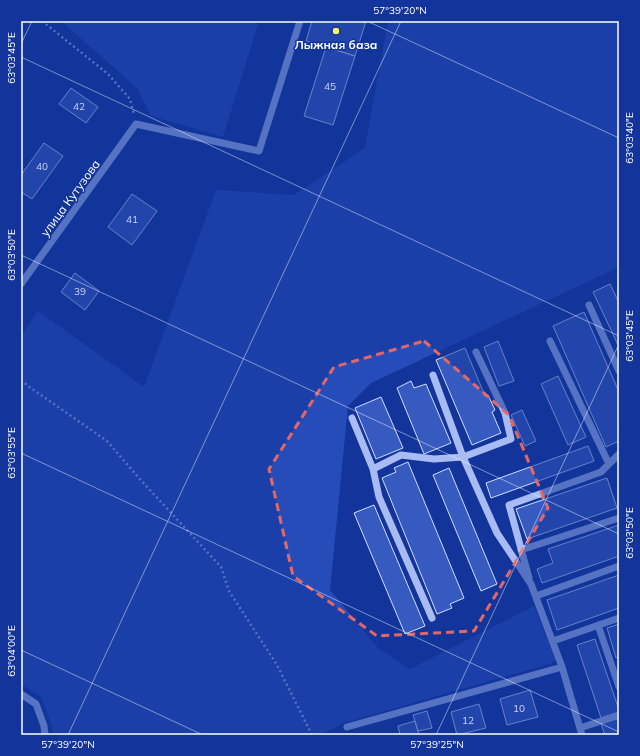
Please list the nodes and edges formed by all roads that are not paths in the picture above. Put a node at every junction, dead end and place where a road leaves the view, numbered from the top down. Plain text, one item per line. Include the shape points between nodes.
1 (300, 21) edge
2 (21, 284) edge
3 (589, 305) dead end
4 (550, 341) dead end
5 (476, 352) dead end
6 (619, 372) edge
7 (433, 375) dead end
8 (352, 418) dead end
9 (619, 454) edge
10 (463, 457) junction
11 (609, 464) junction
12 (373, 469) junction
13 (619, 518) edge
14 (522, 550) junction
15 (619, 566) edge
16 (531, 584) junction
17 (536, 596) junction
18 (432, 618) dead end
19 (619, 618) edge
20 (598, 626) junction
21 (553, 640) junction
22 (562, 667) junction
23 (616, 668) edge
24 (619, 687) edge
25 (21, 694) edge
26 (619, 715) edge
27 (347, 727) dead end
28 (581, 731) edge
29 (45, 735) edge

1 - 2 street, улица Кутузова via 259,151 136,124
3 - 6 street
4 - 11 street
5 - 10 street via 505,413 511,440
7 - 10 street
8 - 12 street
9 - 11 street
10 - 12 street via 434,459 401,455
10 - 16 street via 497,533
11 - 14 street via 601,472 509,505
12 - 18 street via 380,497
13 - 14 street
14 - 16 street
15 - 17 street
16 - 17 street
17 - 21 street
19 - 20 street
20 - 21 street
20 - 23 street
21 - 22 street
22 - 27 street
22 - 28 street
23 - 24 street
25 - 29 street via 36,704
26 - 28 street

